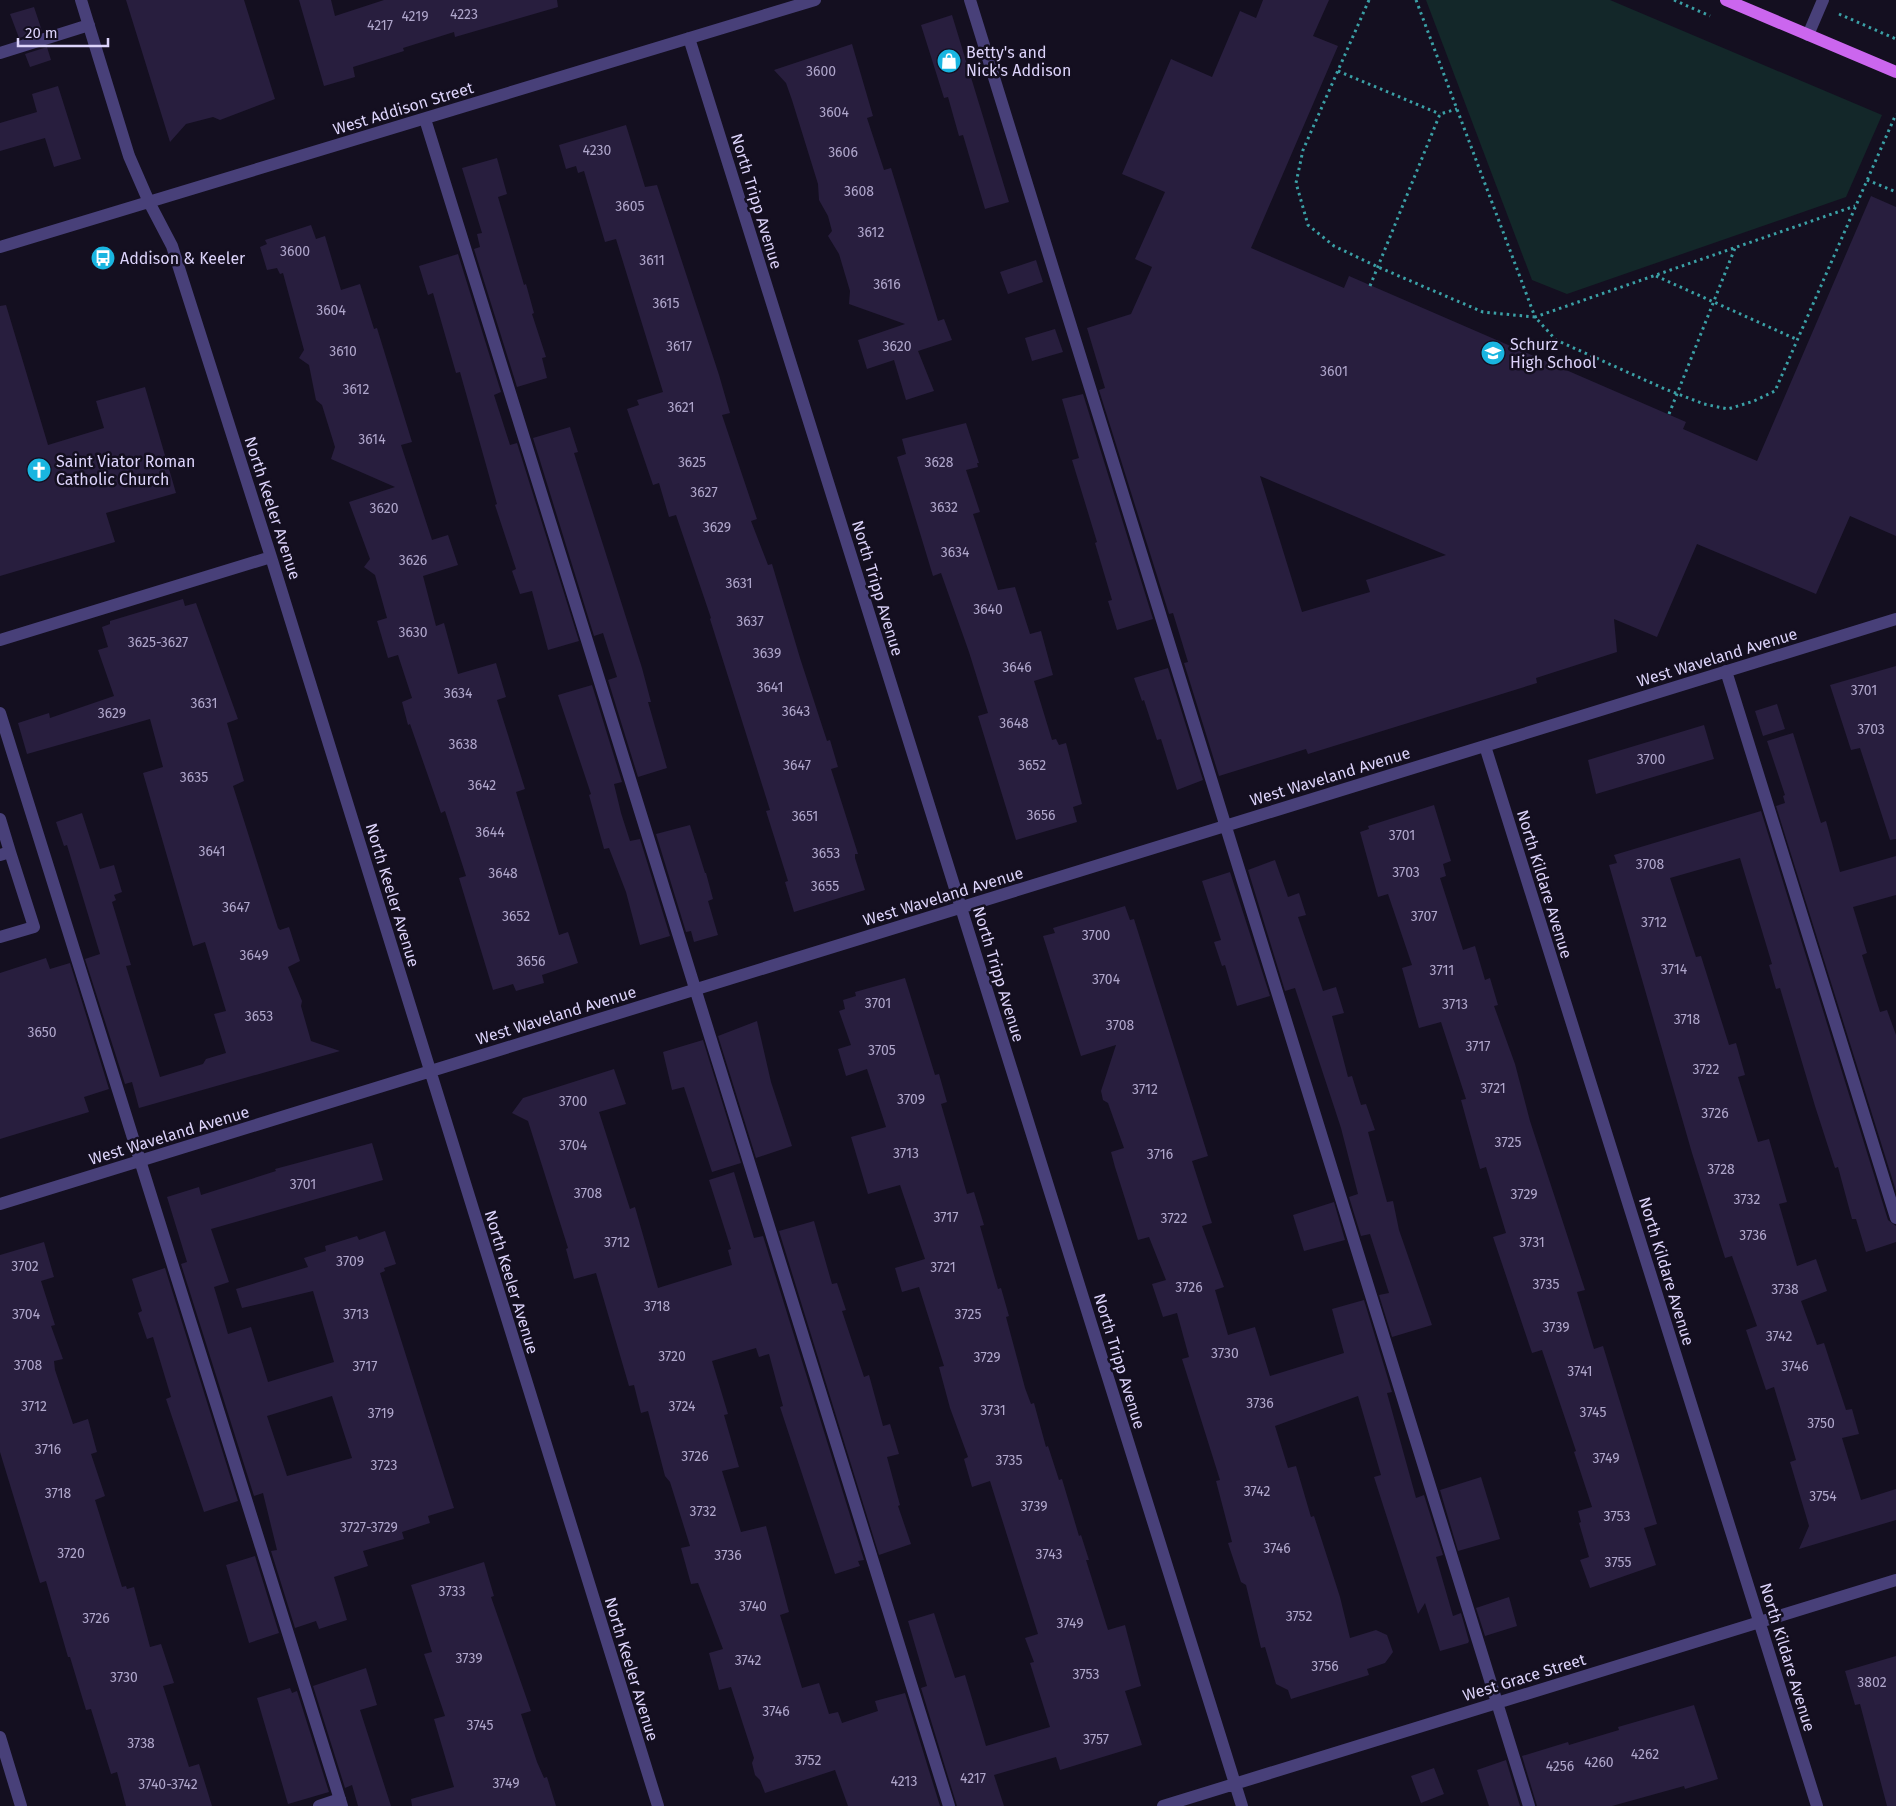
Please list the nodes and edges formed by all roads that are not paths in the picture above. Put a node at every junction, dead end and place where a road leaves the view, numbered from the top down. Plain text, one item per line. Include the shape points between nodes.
1 (81, 0) edge
2 (815, 0) edge
3 (970, 0) edge
4 (1726, 0) edge
5 (1822, 3) edge
6 (89, 26) junction
7 (1808, 35) junction
8 (689, 38) junction
9 (0, 52) edge
10 (1896, 72) edge
11 (424, 119) junction
12 (149, 202) junction
13 (0, 247) edge
14 (271, 557) junction
15 (1896, 619) edge
16 (0, 640) edge
17 (1726, 671) junction
18 (0, 713) edge
19 (1485, 746) junction
20 (0, 819) edge
21 (1227, 826) junction
22 (5, 853) edge
23 (961, 908) junction
24 (0, 936) edge
25 (695, 990) junction
26 (430, 1071) junction
27 (139, 1161) junction
28 (0, 1204) edge
29 (1896, 1218) edge
30 (1896, 1580) edge
31 (1759, 1621) junction
32 (1496, 1702) junction
33 (0, 1737) edge
34 (1235, 1784) junction
35 (341, 1803) edge
36 (22, 1806) edge
37 (319, 1806) edge
38 (658, 1806) edge
39 (949, 1806) edge
40 (1162, 1806) edge
41 (1242, 1806) edge
42 (1529, 1806) edge
43 (1817, 1806) edge

1 - 6 street, North Keeler Avenue
2 - 8 street, West Addison Street
3 - 21 street
4 - 7 main road
5 - 7 street
6 - 9 street
6 - 12 street, North Keeler Avenue via 129,156
7 - 10 main road
8 - 11 street, West Addison Street
8 - 23 street, North Tripp Avenue
11 - 12 street, West Addison Street
11 - 25 street
12 - 13 street, West Addison Street
12 - 14 street, North Keeler Avenue via 172,246
14 - 16 street
14 - 26 street, North Keeler Avenue
15 - 17 street, West Waveland Avenue
17 - 19 street, West Waveland Avenue
17 - 29 street
18 - 27 street
19 - 21 street, West Waveland Avenue
19 - 31 street, North Kildare Avenue
20 - 22 street
21 - 23 street, West Waveland Avenue
21 - 32 street
22 - 24 street via 34,927
23 - 25 street, West Waveland Avenue
23 - 34 street, North Tripp Avenue
25 - 26 street, West Waveland Avenue
25 - 39 street
26 - 27 street, West Waveland Avenue
26 - 38 street, North Keeler Avenue
27 - 28 street, West Waveland Avenue
27 - 35 street
30 - 31 street, West Grace Street
31 - 32 street, West Grace Street
31 - 43 street, North Kildare Avenue
32 - 34 street, West Grace Street
32 - 42 street
33 - 36 street
34 - 40 street, West Grace Street
34 - 41 street, North Tripp Avenue
35 - 37 street

